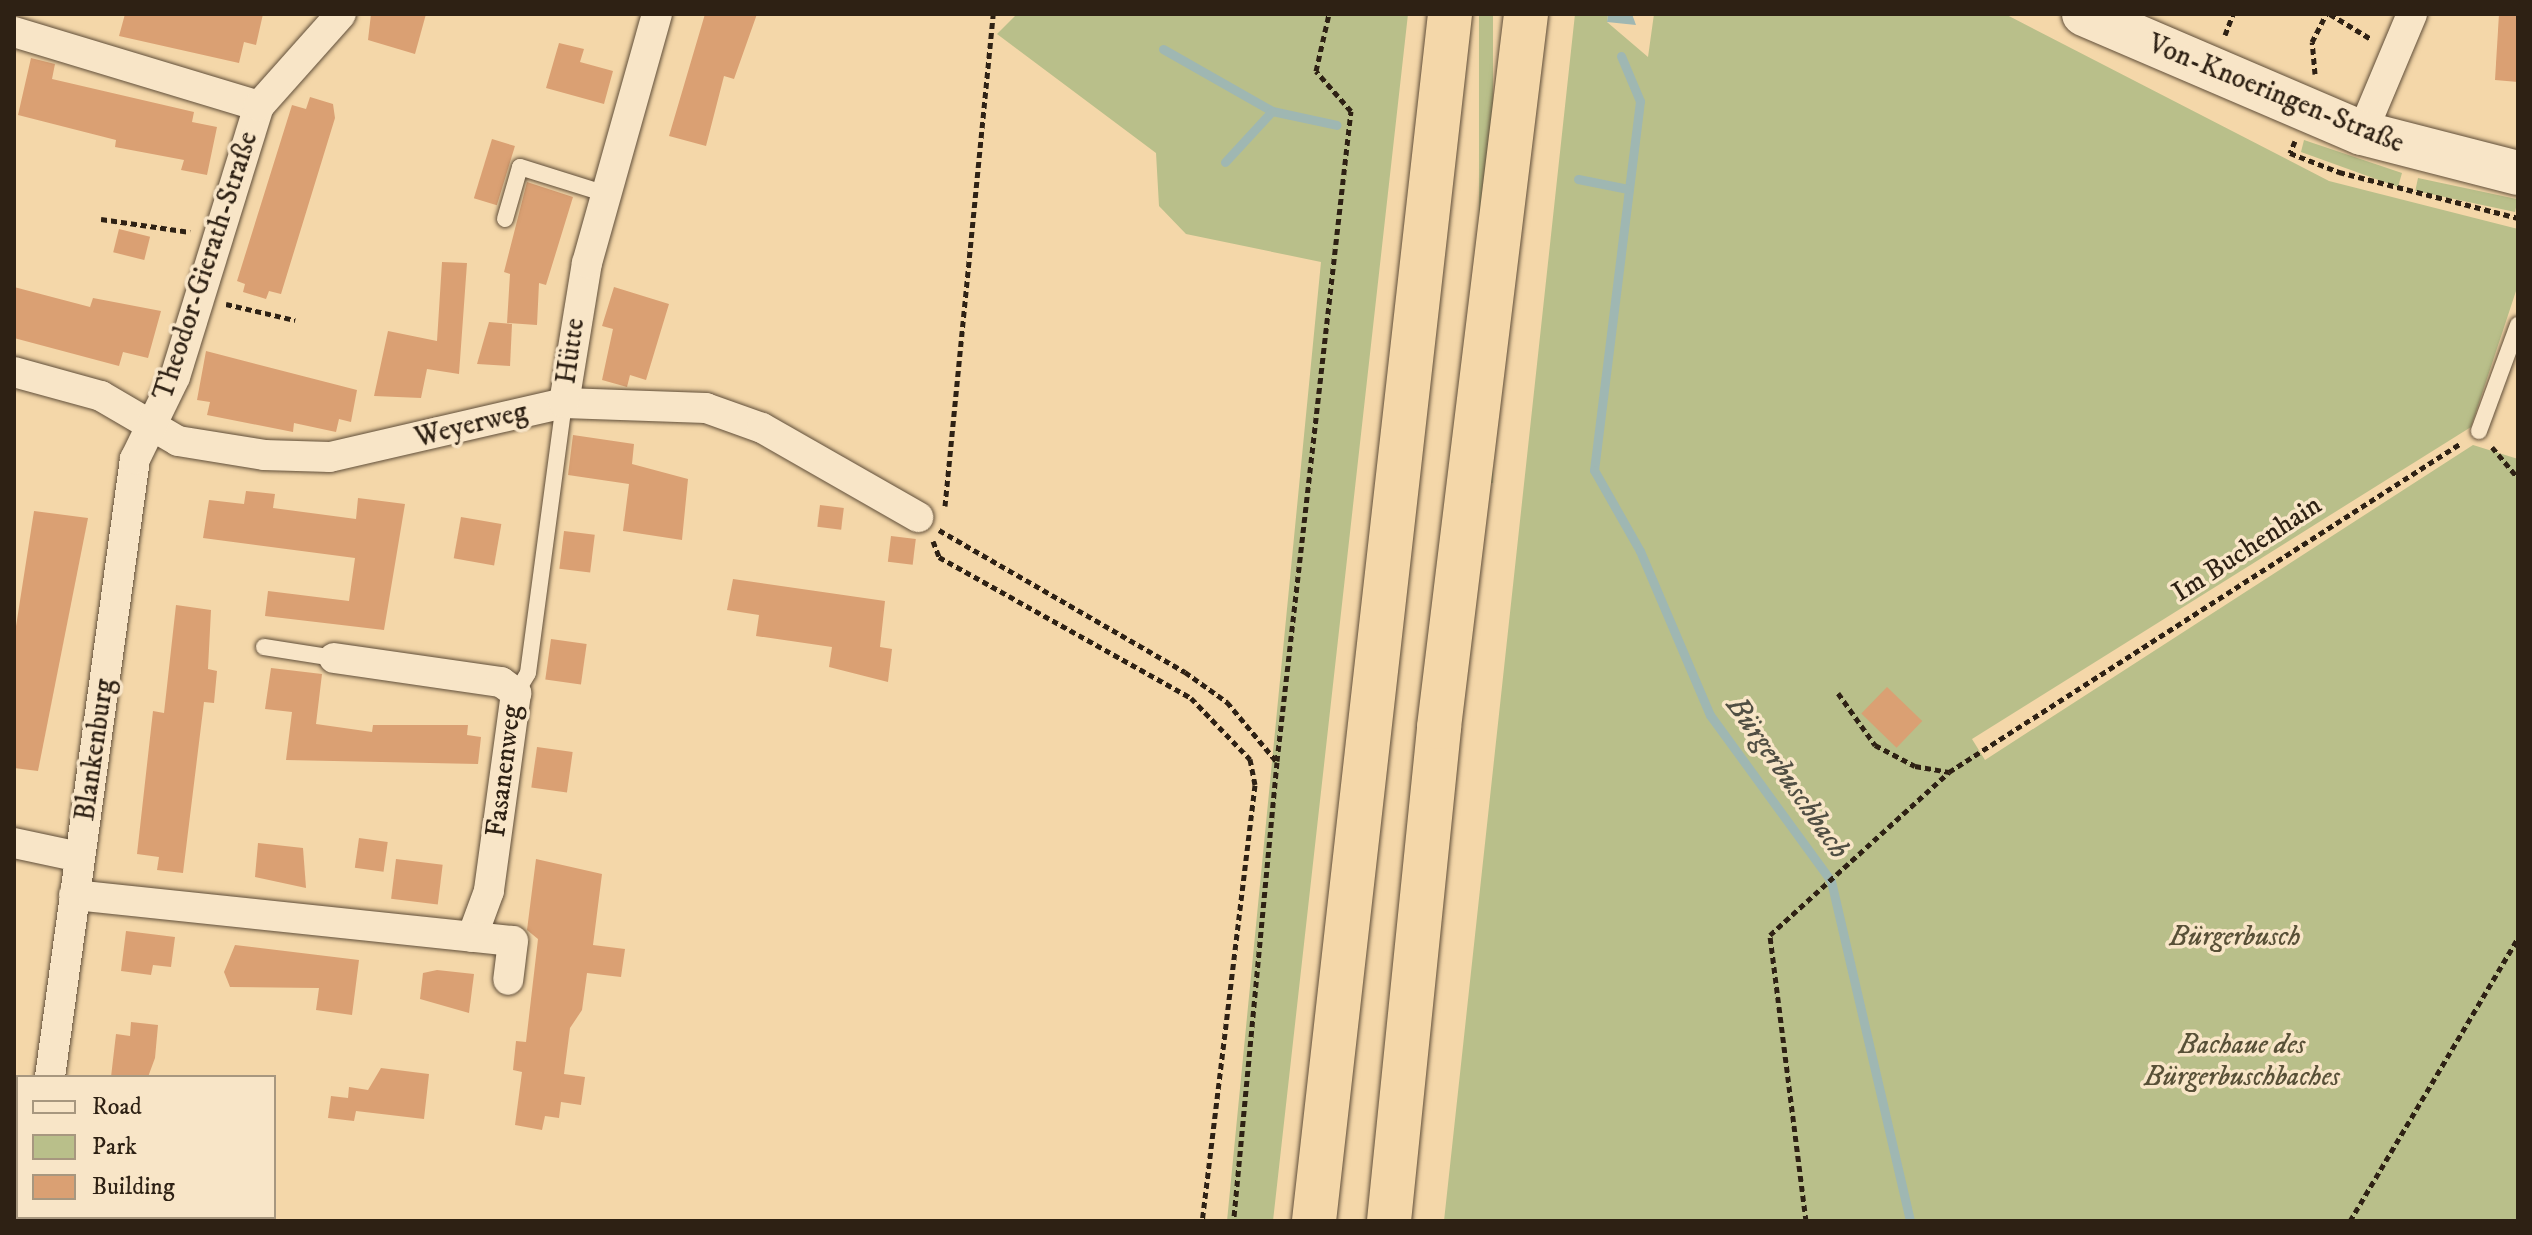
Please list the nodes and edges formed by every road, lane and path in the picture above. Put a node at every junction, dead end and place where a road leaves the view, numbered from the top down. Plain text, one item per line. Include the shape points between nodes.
1 (341, 14) edge
2 (657, 14) edge
3 (993, 14) edge
4 (1329, 14) edge
5 (1450, 14) edge
6 (1526, 14) edge
7 (2084, 14) edge
8 (2233, 14) edge
9 (2328, 14) edge
10 (2412, 14) edge
11 (14, 32) edge
12 (2369, 36) dead end
13 (2224, 37) dead end
14 (259, 106) junction
15 (2307, 110) junction
16 (2362, 133) junction
17 (2518, 173) edge
18 (606, 194) junction
19 (2518, 218) edge
20 (101, 219) dead end
21 (505, 219) dead end
22 (219, 236) junction
23 (200, 297) junction
24 (295, 320) dead end
25 (2518, 325) edge
26 (14, 372) edge
27 (564, 403) junction
28 (150, 425) junction
29 (2479, 431) junction
30 (2518, 478) edge
31 (928, 523) junction
32 (264, 647) dead end
33 (334, 658) joint
34 (516, 693) junction
35 (1838, 693) dead end
36 (1277, 762) junction
37 (1949, 772) junction
38 (14, 843) edge
39 (80, 857) junction
40 (74, 895) junction
41 (472, 937) junction
42 (2518, 938) edge
43 (508, 980) dead end
44 (50, 1075) edge
45 (1202, 1221) edge
46 (1234, 1221) edge
47 (1314, 1221) edge
48 (1389, 1221) edge
49 (1806, 1221) edge
50 (2350, 1221) edge

1 - 14 street, Theodor-Gierath-Straße
2 - 18 street, Hütte
3 - 31 path
4 - 36 path via 1316,71 1351,111
5 - 47 highway
6 - 48 highway via 1439,727
7 - 15 main road, Von-Knoeringen-Straße
8 - 13 path
9 - 12 path
9 - 15 path via 2312,42 2316,80
10 - 16 street
11 - 14 street, Theodor-Gierath-Straße
14 - 22 street, Theodor-Gierath-Straße
15 - 16 main road, Von-Knoeringen-Straße
15 - 19 path via 2290,153 2407,195
16 - 17 main road, Von-Knoeringen-Straße
18 - 21 lane via 520,167
18 - 27 street, Hütte via 571,330
20 - 22 path
22 - 23 street, Theodor-Gierath-Straße
23 - 24 path
23 - 28 street, Theodor-Gierath-Straße via 175,377
25 - 29 lane
26 - 28 street, Weyerweg via 101,396
27 - 28 street, Weyerweg via 330,457 215,449
27 - 31 street, Weyerweg via 706,408 762,428
27 - 34 lane, Hütte via 528,673
28 - 39 street, Blankenburg via 135,459
29 - 30 path
29 - 37 path, Im Buchenhain
31 - 36 path via 1185,672 1227,702
31 - 45 path via 939,557 1166,682 1219,720 1250,759 1255,785
32 - 33 lane
33 - 34 street, Fasanenweg via 501,682
34 - 41 street, Fasanenweg via 489,891
35 - 37 path via 1875,745 1915,766
36 - 46 path
37 - 49 path, Im Buchenhain via 1770,935
38 - 39 street
39 - 40 street, Blankenburg
40 - 41 street
40 - 44 street, Blankenburg
41 - 43 street via 513,941
42 - 50 path

